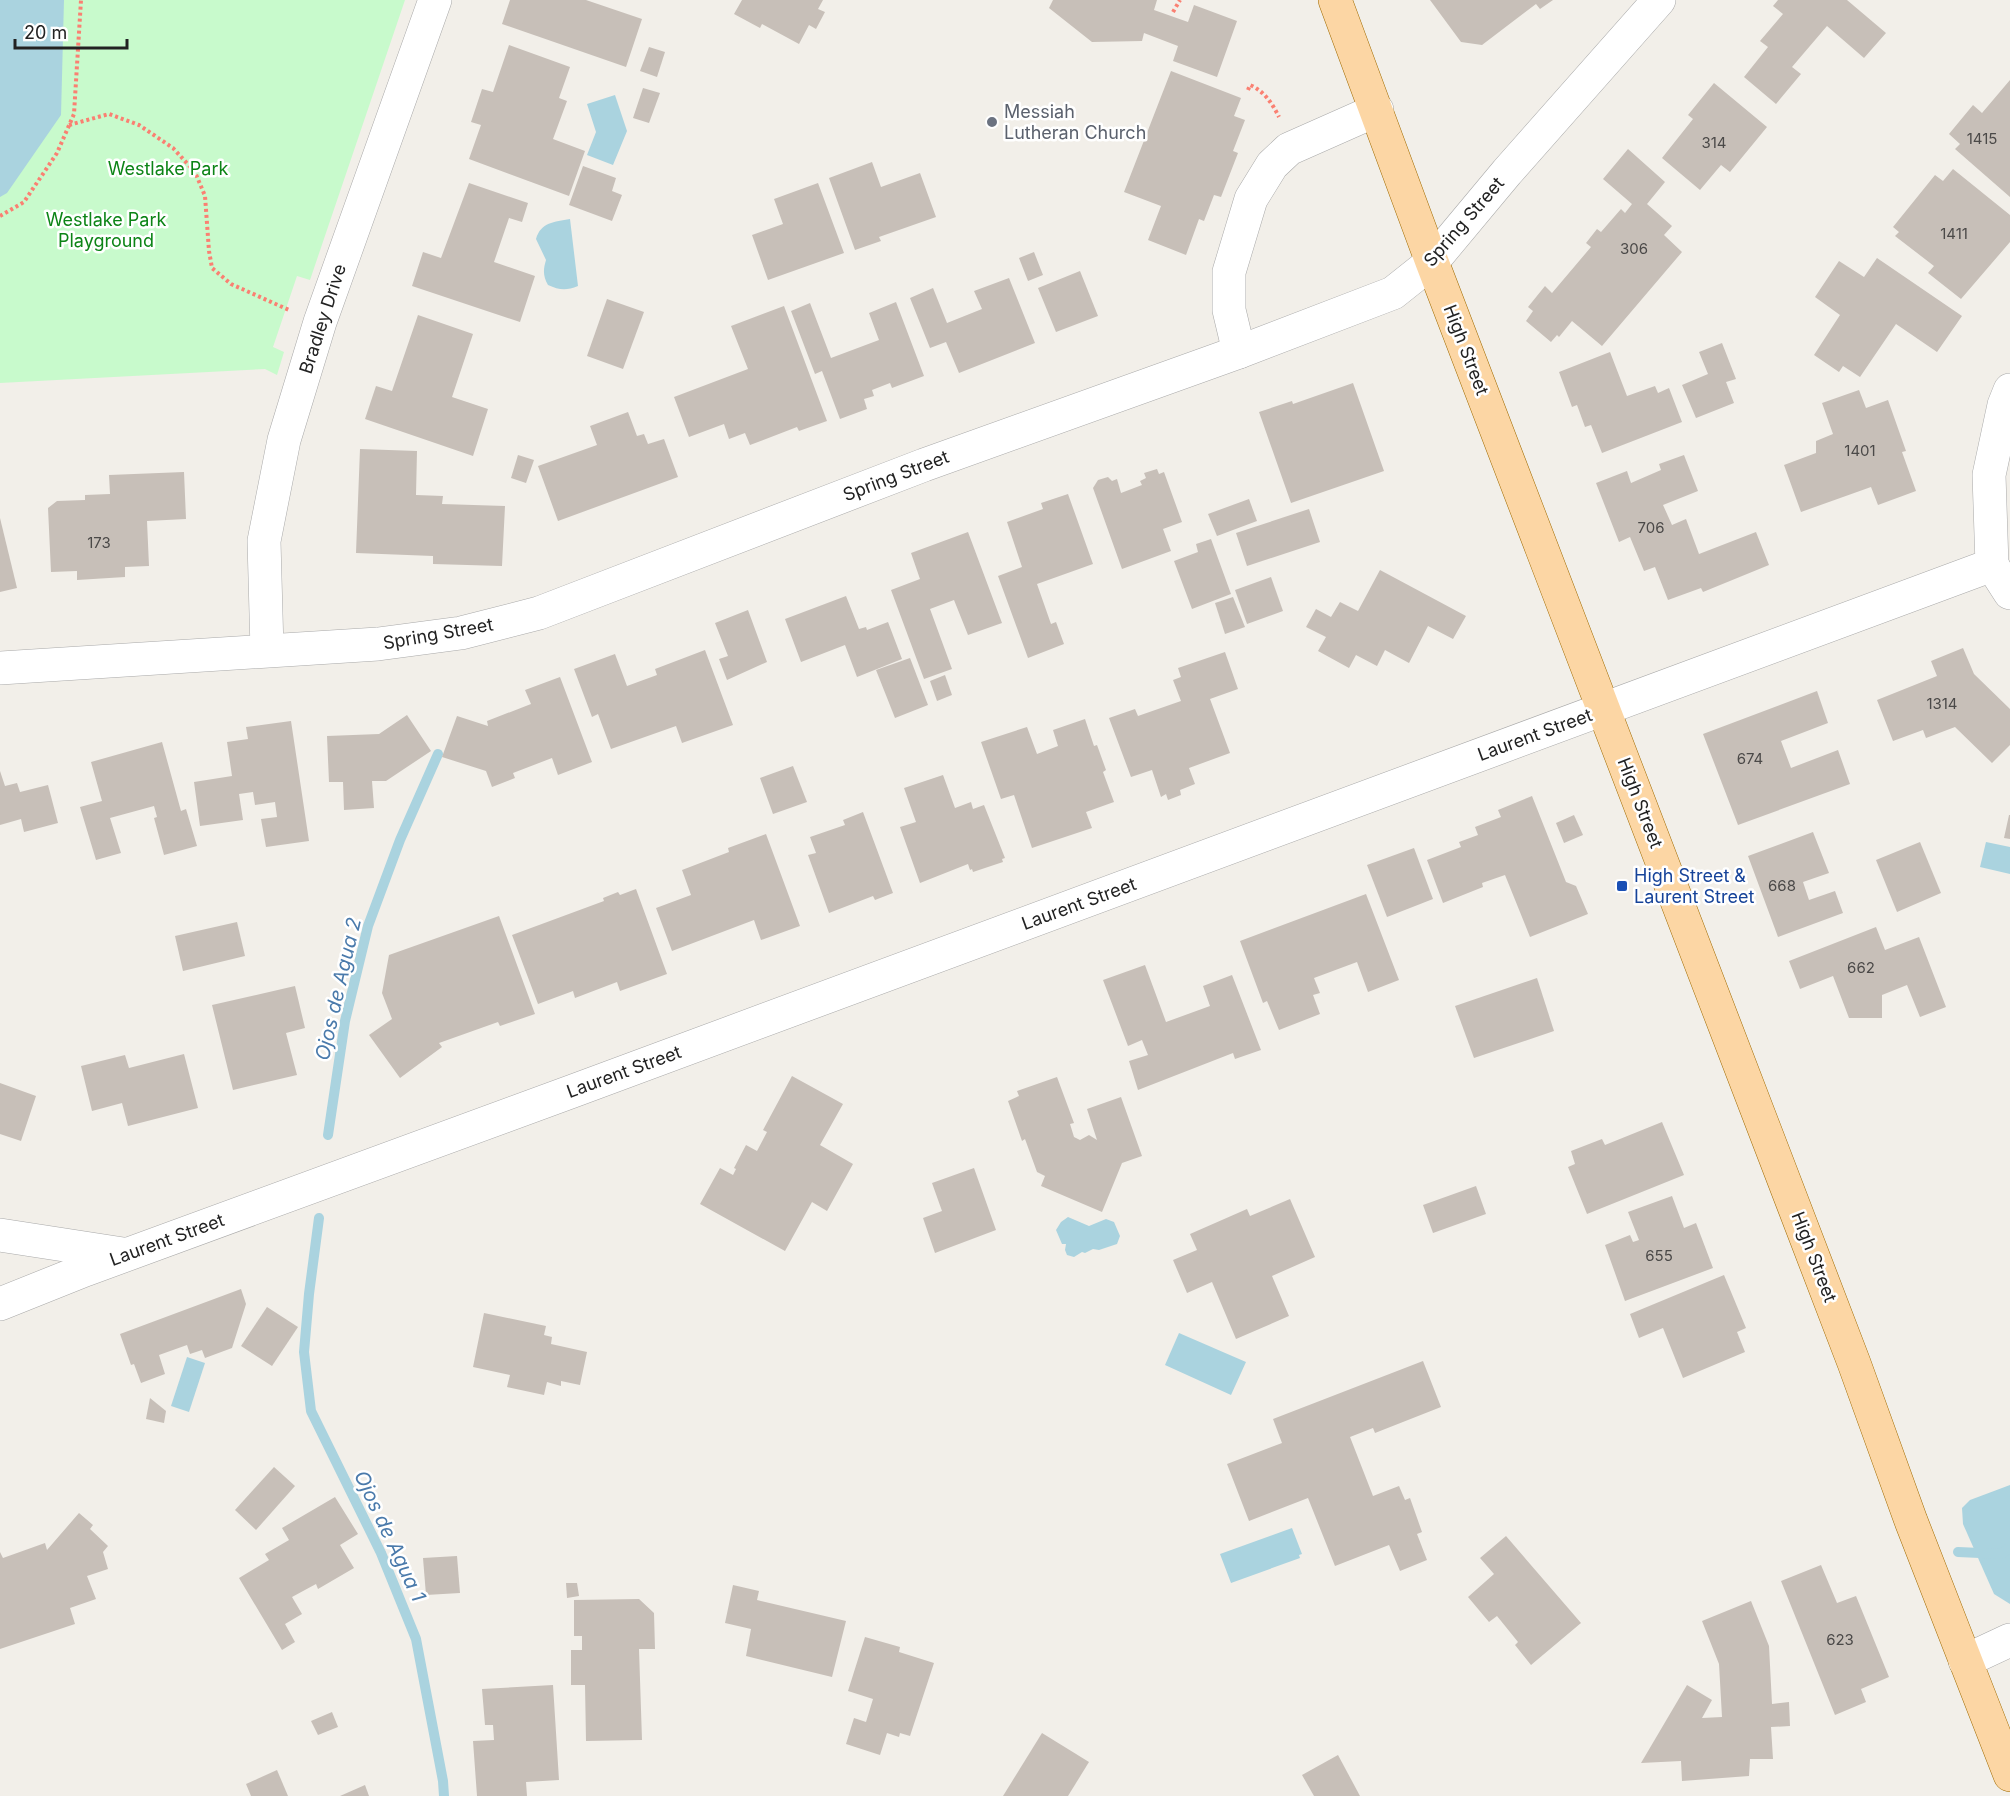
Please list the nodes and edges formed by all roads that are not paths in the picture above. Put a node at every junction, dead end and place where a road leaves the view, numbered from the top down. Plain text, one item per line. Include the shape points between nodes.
1 (435, 0) edge
2 (1335, 0) edge
3 (1659, 0) edge
4 (1377, 110) junction
5 (1432, 262) junction
6 (1239, 352) junction
7 (2010, 390) edge
8 (1992, 566) junction
9 (2010, 593) edge
10 (267, 650) junction
11 (0, 668) edge
12 (1604, 709) junction
13 (0, 1235) edge
14 (128, 1255) junction
15 (0, 1304) edge
16 (2010, 1640) edge
17 (1965, 1661) junction
18 (2010, 1775) edge

1 - 10 street, Bradley Drive via 320,322 284,440 264,541
2 - 4 main road, High Street
3 - 5 street, Spring Street
4 - 5 main road, High Street
4 - 6 street via 1289,149 1272,165 1251,199 1229,272 1229,310
5 - 6 street, Spring Street via 1393,293
5 - 12 main road, High Street
6 - 10 street, Spring Street via 924,465 539,614 461,633 378,644
7 - 8 street via 1989,475
8 - 9 street
8 - 12 street, Laurent Street
10 - 11 street, Spring Street
12 - 14 street, Laurent Street
12 - 17 main road, High Street
13 - 14 street
14 - 15 street, Laurent Street
16 - 17 street
17 - 18 main road, High Street

